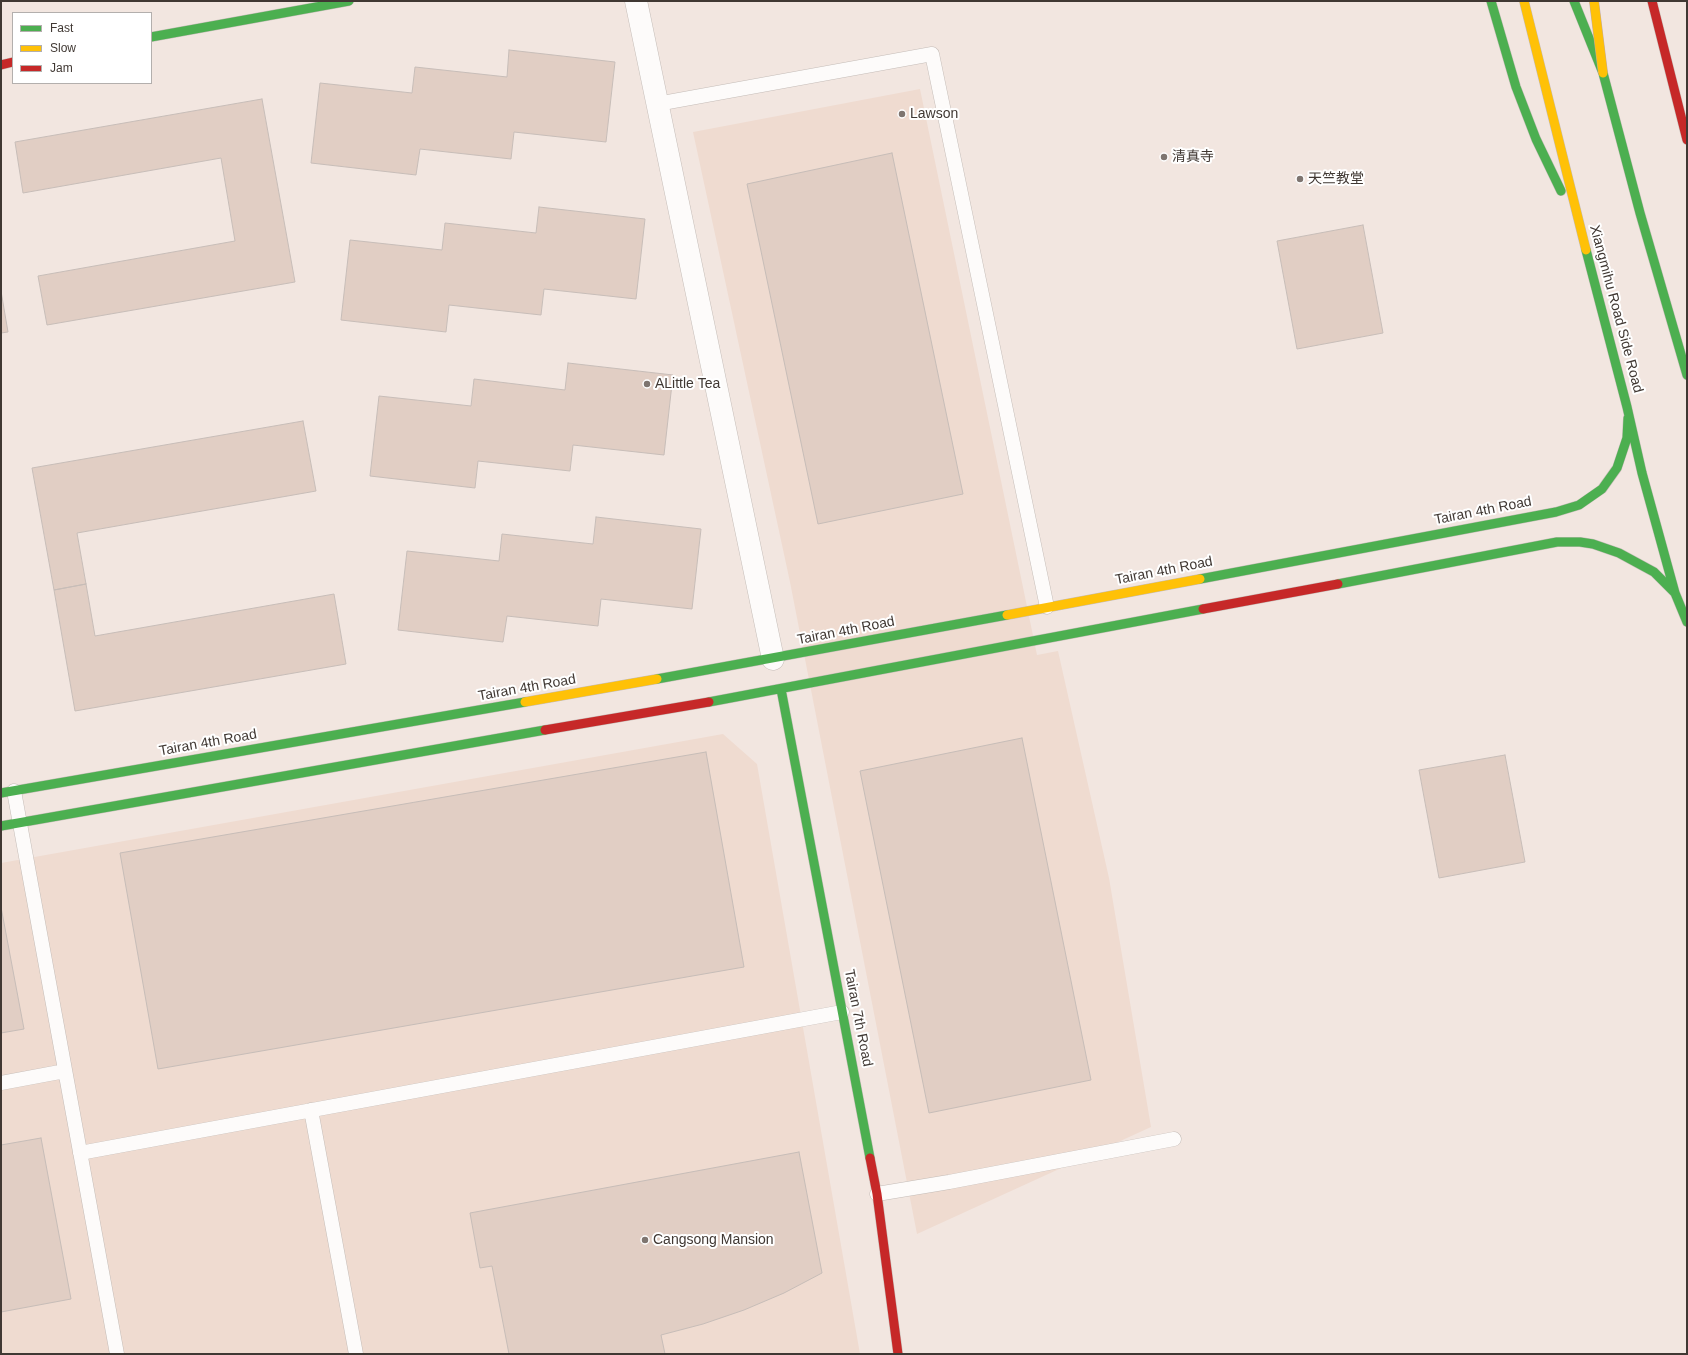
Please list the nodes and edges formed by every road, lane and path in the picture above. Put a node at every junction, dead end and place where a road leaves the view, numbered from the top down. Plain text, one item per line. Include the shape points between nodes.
1 (349, 1) edge
2 (636, 1) edge
3 (1491, 1) edge
4 (1524, 1) edge
5 (1574, 1) edge
6 (1594, 1) edge
7 (1652, 1) edge
8 (152, 37) edge
9 (12, 62) edge
10 (1, 65) edge
11 (1603, 73) junction
12 (657, 104) junction
13 (1687, 140) edge
14 (1580, 228) junction
15 (1687, 374) edge
16 (1627, 407) junction
17 (1675, 593) junction
18 (1047, 607) junction
19 (1687, 622) edge
20 (773, 659) junction
21 (781, 689) junction
22 (7, 792) edge
23 (19, 822) junction
24 (1, 826) edge
25 (842, 1012) junction
26 (65, 1071) junction
27 (1, 1083) edge
28 (312, 1110) junction
29 (1174, 1138) dead end
30 (80, 1153) junction
31 (877, 1194) junction
32 (117, 1354) edge
33 (356, 1354) edge
34 (898, 1354) edge

1 - 8 main road
2 - 12 street
3 - 14 main road via 1516,87 1536,139
4 - 14 main road, Xiangmihu Road Side Road
5 - 11 main road, bridge
6 - 11 main road, bridge
7 - 13 main road
9 - 10 main road
11 - 15 main road
12 - 18 lane via 932,54
12 - 20 street
14 - 16 main road, Xiangmihu Road Side Road
16 - 17 main road, Xiangmihu Road Side Road
16 - 18 main road, Tairan 4th Road via 1627,438 1616,468 1602,489 1579,505 1556,512
17 - 19 main road, Xiangmihu Road Side Road
17 - 21 main road via 1654,572 1619,553 1586,543 1557,542
18 - 20 main road, Tairan 4th Road
20 - 22 main road, Tairan 4th Road
21 - 23 main road
21 - 25 main road, Tairan 7th Road
22 - 23 lane
23 - 24 main road
23 - 26 lane
25 - 28 lane
25 - 31 main road, Tairan 7th Road
26 - 27 lane
26 - 30 lane
28 - 30 lane
28 - 33 lane
29 - 31 lane
30 - 32 lane
31 - 34 main road, Tairan 7th Road

